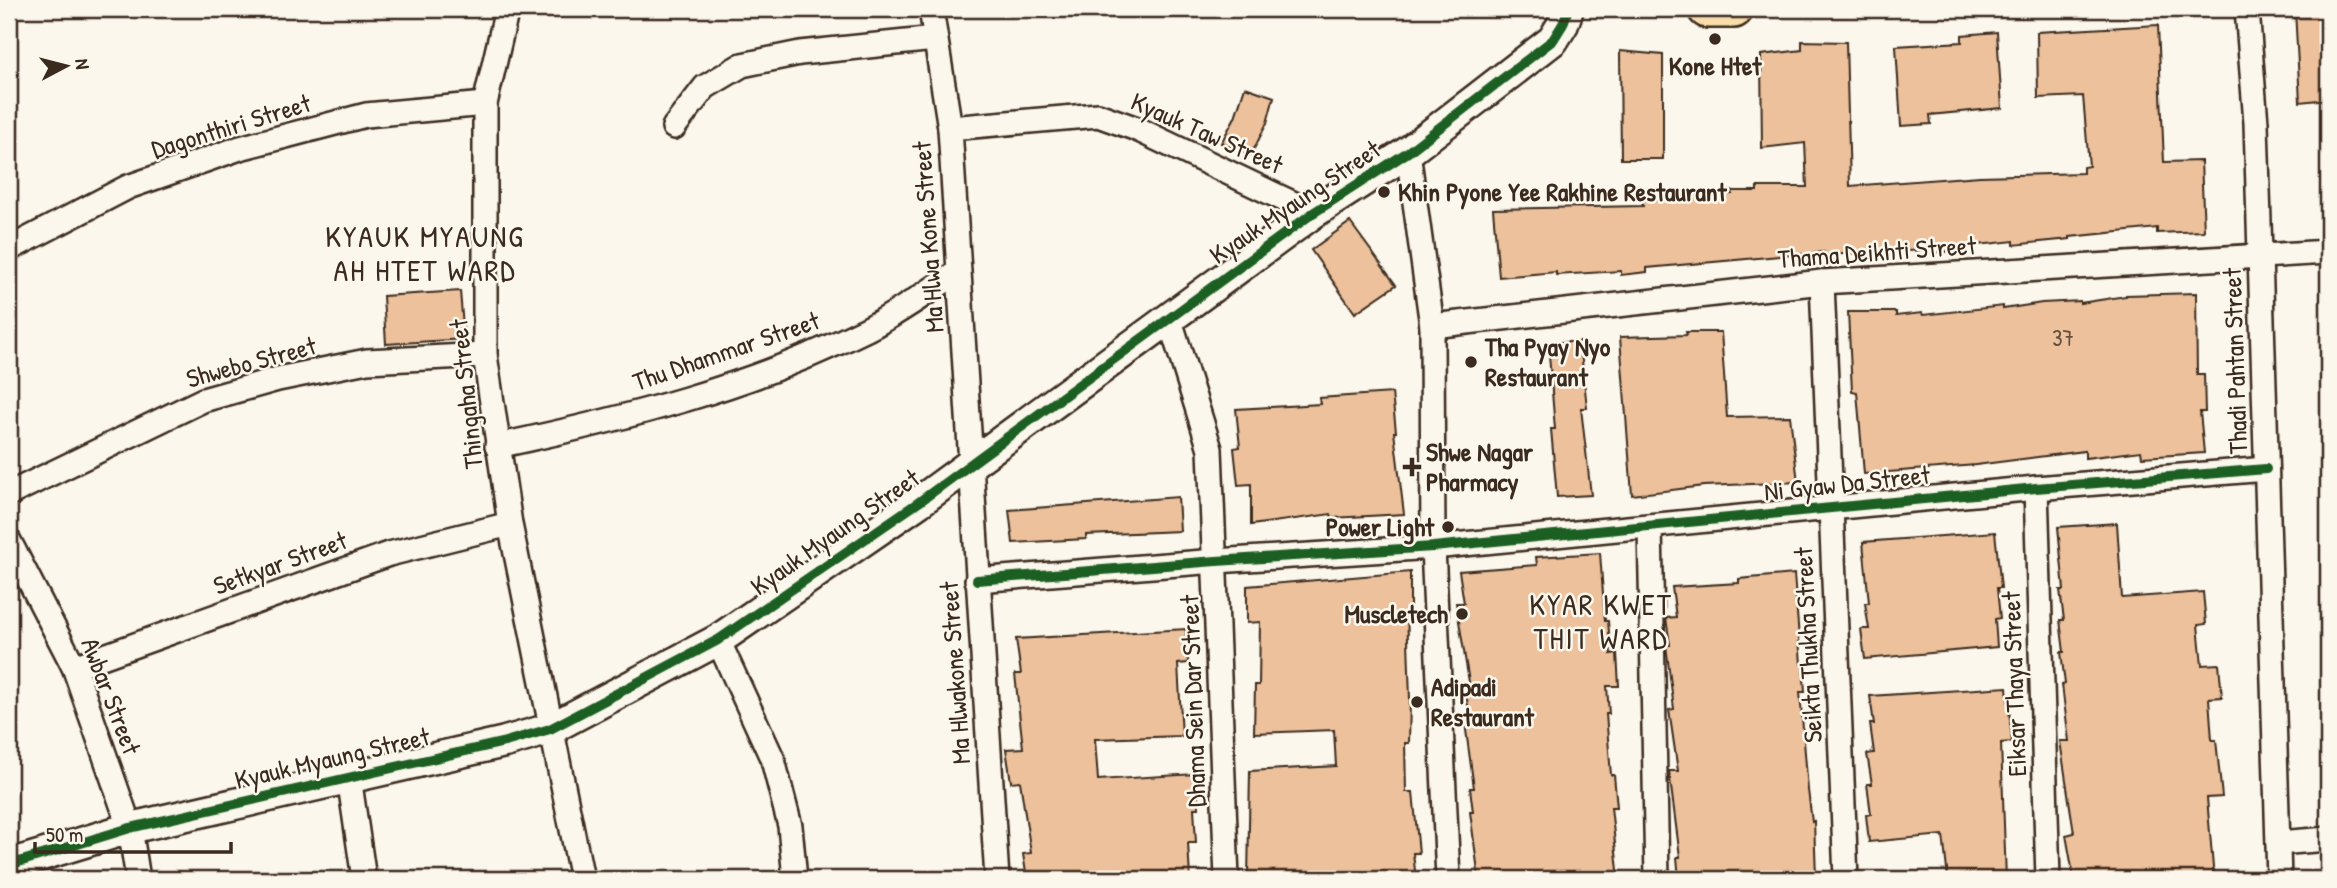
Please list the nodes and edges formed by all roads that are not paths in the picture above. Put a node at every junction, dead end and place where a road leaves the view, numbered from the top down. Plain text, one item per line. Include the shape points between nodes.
1 (507, 9) edge
2 (930, 9) edge
3 (1568, 9) edge
4 (1707, 9) edge
5 (1734, 9) edge
6 (2247, 9) edge
7 (935, 39) junction
8 (485, 104) junction
9 (674, 127) dead end
10 (950, 128) junction
11 (1408, 152) junction
12 (1313, 213) junction
13 (9, 248) edge
14 (2328, 252) edge
15 (2260, 254) junction
16 (958, 272) junction
17 (1822, 282) junction
18 (1170, 317) junction
19 (1432, 326) junction
20 (485, 355) junction
21 (497, 446) junction
22 (972, 462) junction
23 (2266, 469) junction
24 (2036, 488) junction
25 (9, 494) edge
26 (1830, 508) junction
27 (509, 524) junction
28 (1650, 526) junction
29 (9, 541) edge
30 (1433, 547) junction
31 (1216, 561) junction
32 (977, 580) junction
33 (719, 640) junction
34 (74, 667) junction
35 (550, 729) junction
36 (349, 777) junction
37 (130, 828) junction
38 (2328, 839) edge
39 (2278, 843) junction
40 (9, 865) edge
41 (138, 879) edge
42 (364, 879) edge
43 (582, 879) edge
44 (795, 879) edge
45 (997, 879) edge
46 (1227, 879) edge
47 (1448, 879) edge
48 (1657, 879) edge
49 (1846, 879) edge
50 (2048, 879) edge
51 (2279, 879) edge

1 - 8 street, Thingaha Street
2 - 7 street, Ma Hlwa Kone Street
3 - 11 street, Kyauk Myaung Street via 1553,40
4 - 5 main road
6 - 15 street, Thadi Pahtan Street
7 - 9 street via 800,52 742,65 705,87
7 - 10 street, Ma Hlwa Kone Street
8 - 13 street, Dagonthiri Street via 366,116 240,148 128,187
8 - 20 street, Thingaha Street
10 - 12 street, Kyauk Taw Street via 1098,115
10 - 16 street, Ma Hlwa Kone Street
11 - 12 street, Kyauk Myaung Street
11 - 19 street
12 - 18 street, Kyauk Myaung Street
14 - 15 street, Thama Deikhti Street
15 - 17 street, Thama Deikhti Street
15 - 23 street, Thadi Pahtan Street
16 - 21 street, Thu Dhammar Street via 870,328 793,363 680,402
16 - 22 street, Ma Hlwa Kone Street
17 - 19 street, Thama Deikhti Street
17 - 26 street, Seikta Thukha Street
18 - 22 street, Kyauk Myaung Street
18 - 31 street, Dhama Sein Dar Street via 1210,449
19 - 30 street
20 - 21 street, Thingaha Street
20 - 25 street, Shwebo Street via 367,361 203,400
21 - 27 street, Thingaha Street
22 - 32 street, Ma Hlwakone Street
22 - 33 street, Kyauk Myaung Street
23 - 24 street, Ni Gyaw Da Street
23 - 39 street, Thadi Pahtan Street
24 - 26 street, Ni Gyaw Da Street
24 - 50 street, Eiksar Thaya Street
26 - 28 street, Ni Gyaw Da Street
26 - 49 street, Seikta Thukha Street
27 - 34 street, Setkyar Street via 389,554
27 - 35 street, Thingaha Street
28 - 30 street, Ni Gyaw Da Street
28 - 48 street
29 - 34 street, Awbar Street
30 - 31 street, Ni Gyaw Da Street
30 - 47 street
31 - 32 street, Ni Gyaw Da Street
31 - 46 street, Dhama Sein Dar Street
32 - 45 street, Ma Hlwakone Street
33 - 35 street, Kyauk Myaung Street
33 - 44 street via 773,760 790,826
34 - 37 street, Awbar Street
35 - 36 street, Kyauk Myaung Street
35 - 43 street, Thingaha Street
36 - 37 street, Kyauk Myaung Street
36 - 42 street
37 - 40 street, Kyauk Myaung Street
37 - 41 street, Awbar Street
38 - 39 street
39 - 51 street, Thadi Pahtan Street

